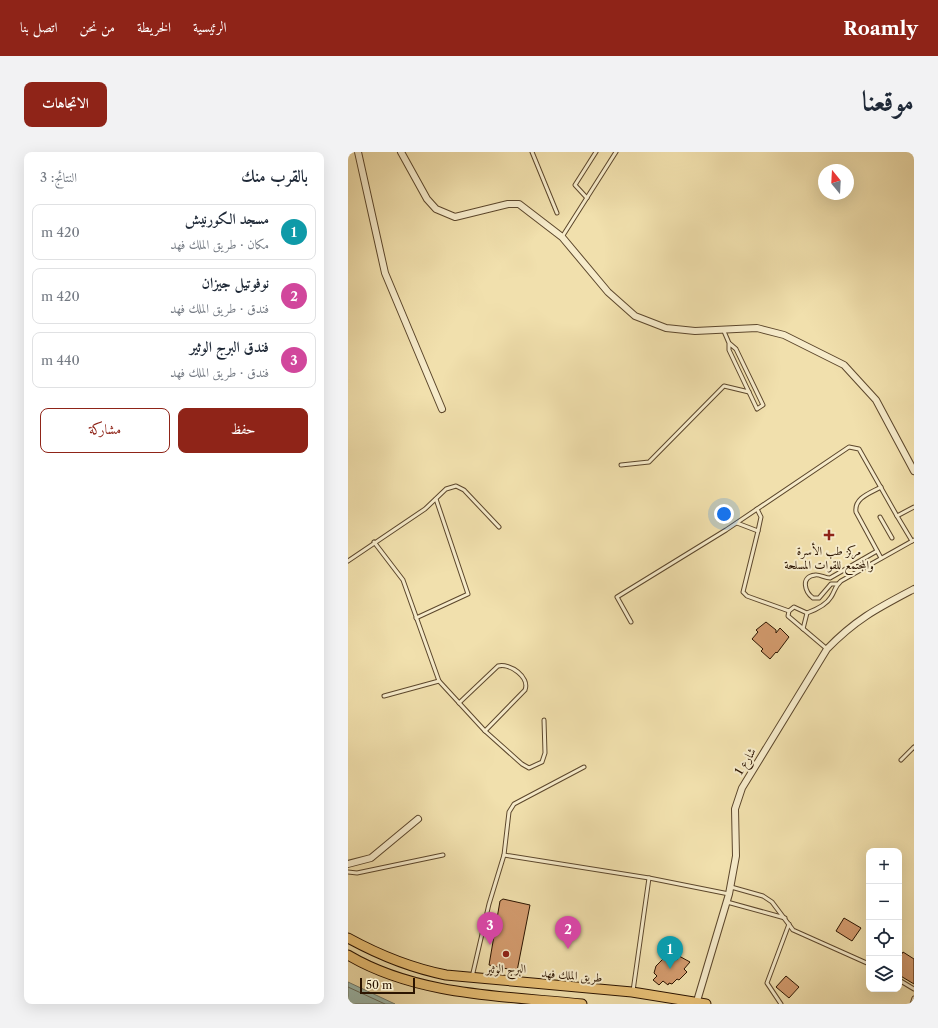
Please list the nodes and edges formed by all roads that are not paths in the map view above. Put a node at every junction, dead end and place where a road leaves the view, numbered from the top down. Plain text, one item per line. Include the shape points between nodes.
1 (358, 152) edge
2 (401, 152) edge
3 (532, 152) edge
4 (596, 152) edge
5 (616, 152) edge
6 (587, 198) junction
7 (557, 213) dead end
8 (562, 237) junction
9 (723, 329) junction
10 (729, 343) junction
11 (749, 392) junction
12 (442, 408) dead end
13 (621, 465) dead end
14 (914, 471) edge
15 (881, 487) junction
16 (436, 499) junction
17 (914, 508) edge
18 (757, 509) junction
19 (897, 516) junction
20 (880, 517) dead end
21 (737, 523) junction
22 (500, 527) dead end
23 (758, 531) junction
24 (892, 538) dead end
25 (913, 540) edge
26 (374, 542) junction
27 (876, 551) junction
28 (881, 558) junction
29 (348, 561) edge
30 (837, 584) junction
31 (914, 589) edge
32 (789, 611) junction
33 (807, 613) junction
34 (416, 618) junction
35 (631, 622) dead end
36 (803, 629) junction
37 (827, 649) junction
38 (439, 681) junction
39 (384, 696) dead end
40 (459, 703) junction
41 (544, 720) dead end
42 (485, 731) junction
43 (914, 747) edge
44 (901, 760) dead end
45 (584, 767) dead end
46 (418, 819) dead end
47 (443, 855) dead end
48 (504, 855) junction
49 (348, 864) edge
50 (348, 872) edge
51 (649, 878) junction
52 (731, 887) junction
53 (729, 894) junction
54 (727, 902) junction
55 (785, 918) junction
56 (789, 924) junction
57 (348, 938) edge
58 (348, 954) edge
59 (866, 963) edge
60 (471, 978) junction
61 (902, 982) edge
62 (914, 989) edge
63 (632, 992) junction
64 (914, 998) edge
65 (699, 1003) edge
66 (582, 1004) edge
67 (781, 1004) edge
68 (912, 1004) edge

1 - 12 street via 385,273
2 - 8 street via 427,198 436,208 455,217 508,204 519,204
3 - 7 lane
4 - 6 lane via 575,185
5 - 6 lane
6 - 8 lane
8 - 9 street via 608,292 635,316 666,328 695,331
9 - 10 lane
9 - 14 street via 757,328 784,334 844,365 876,400
10 - 11 lane via 729,350
10 - 11 lane via 736,349 763,405 757,409
11 - 13 lane via 724,386 649,462
15 - 18 lane via 859,449 849,447
15 - 19 lane
15 - 27 lane via 857,501 855,506
16 - 22 lane via 446,489 456,486 464,490
16 - 26 lane
16 - 34 lane via 468,594
17 - 19 lane
18 - 21 lane
18 - 23 lane via 761,517
19 - 25 lane
20 - 24 lane
21 - 23 lane
21 - 35 lane via 617,597
23 - 32 lane via 744,592 747,596
25 - 28 lane
26 - 29 lane
26 - 34 lane via 402,580
27 - 28 lane
27 - 30 lane via 830,578 813,575 807,578 804,585 806,593 813,598 819,598 831,584
28 - 30 lane
30 - 33 lane via 831,598
31 - 37 street, شارع 1 via 868,613 845,630
32 - 33 lane via 794,607
32 - 36 lane via 788,616
33 - 36 lane
34 - 38 lane
36 - 37 lane
37 - 52 street, شارع 1 via 742,788 735,809 736,856
38 - 39 lane
38 - 40 lane
40 - 42 lane
40 - 42 lane via 498,666 511,666 525,680 525,690
41 - 42 lane via 545,753 542,762 529,768
43 - 44 lane
45 - 48 lane via 514,804 509,812
46 - 49 street via 371,858
47 - 50 lane via 357,873
48 - 51 lane
48 - 60 lane
51 - 53 lane
51 - 63 lane
52 - 53 street, شارع 1
52 - 55 lane via 763,896 772,902
53 - 54 street, شارع 1
54 - 55 lane
54 - 65 street, شارع 1
55 - 56 lane
56 - 59 lane via 792,930
56 - 67 lane via 767,983
57 - 60 main road, طريق الملك فهد via 390,959 420,970
58 - 66 main road via 376,969 448,990
60 - 63 main road, طريق الملك فهد
61 - 62 lane
63 - 65 main road, طريق الملك فهد
64 - 68 lane

